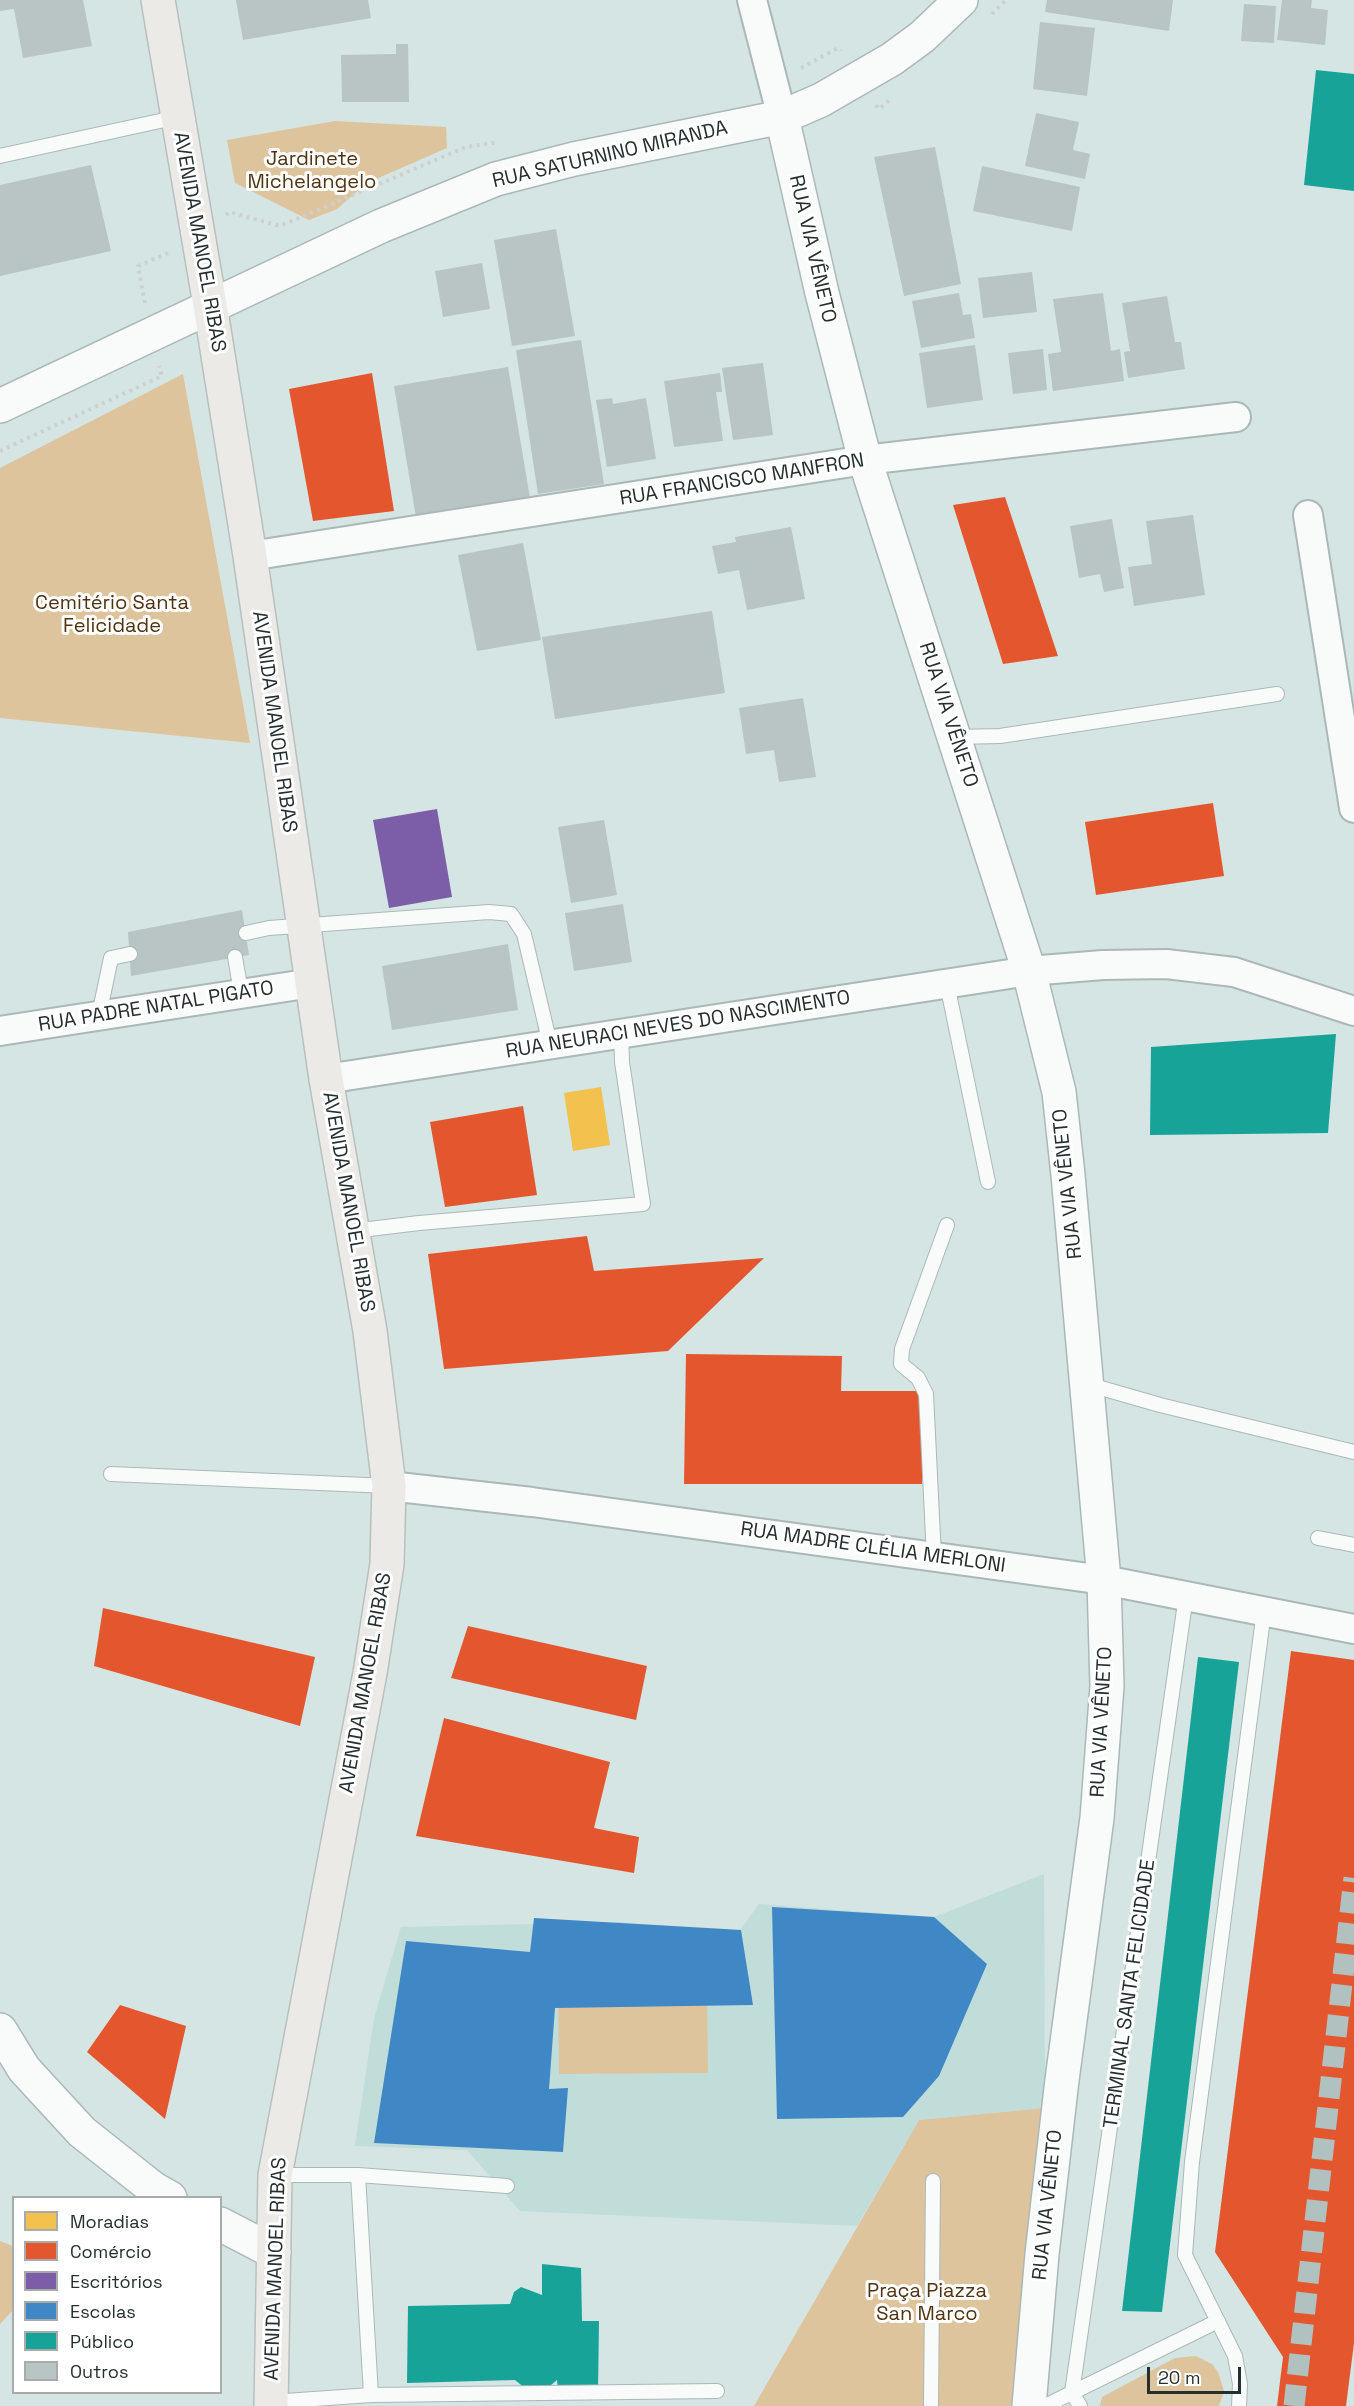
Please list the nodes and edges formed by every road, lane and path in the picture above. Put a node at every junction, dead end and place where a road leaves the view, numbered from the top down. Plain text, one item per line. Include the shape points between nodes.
1 (158, 0) edge
2 (752, 0) edge
3 (961, 0) edge
4 (178, 117) junction
5 (782, 117) junction
6 (0, 156) edge
7 (210, 305) junction
8 (0, 406) edge
9 (1236, 417) dead end
10 (865, 460) junction
11 (1308, 515) dead end
12 (250, 556) junction
13 (1277, 694) dead end
14 (955, 737) junction
15 (1354, 808) edge
16 (303, 926) junction
17 (246, 933) dead end
18 (130, 954) dead end
19 (235, 957) dead end
20 (1029, 971) junction
21 (312, 983) junction
22 (947, 984) junction
23 (241, 992) junction
24 (1354, 1011) edge
25 (99, 1015) junction
26 (0, 1031) edge
27 (621, 1033) junction
28 (550, 1044) junction
29 (326, 1079) junction
30 (988, 1182) dead end
31 (947, 1225) dead end
32 (351, 1232) junction
33 (1087, 1384) junction
34 (1354, 1452) edge
35 (111, 1474) dead end
36 (389, 1486) junction
37 (1318, 1538) dead end
38 (1354, 1545) edge
39 (934, 1557) junction
40 (1104, 1580) junction
41 (1186, 1596) junction
42 (1264, 1611) junction
43 (1354, 1629) edge
44 (0, 2030) edge
45 (12, 2067) edge
46 (275, 2175) junction
47 (358, 2175) junction
48 (933, 2181) dead end
49 (507, 2186) dead end
50 (166, 2196) edge
51 (222, 2225) edge
52 (274, 2252) junction
53 (1218, 2321) junction
54 (717, 2391) dead end
55 (1072, 2393) junction
56 (371, 2395) junction
57 (271, 2404) edge
58 (932, 2406) edge
59 (1029, 2406) edge
60 (1045, 2406) edge
61 (1080, 2406) edge
62 (1239, 2406) edge

1 - 4 main road, AVENIDA MANOEL RIBAS
2 - 5 street, RUA VIA VÊNETO
3 - 5 main road, RUA SATURNINO MIRANDA via 892,59 831,95
4 - 6 lane
4 - 7 main road, AVENIDA MANOEL RIBAS
5 - 7 main road, RUA SATURNINO MIRANDA via 574,159 496,179 381,226
5 - 10 main road, RUA VIA VÊNETO
7 - 8 main road, RUA SATURNINO MIRANDA
7 - 12 main road, AVENIDA MANOEL RIBAS
9 - 10 street, RUA FRANCISCO MANFRON
10 - 12 street, RUA FRANCISCO MANFRON
10 - 14 main road, RUA VIA VÊNETO
11 - 15 street
12 - 16 main road, AVENIDA MANOEL RIBAS
13 - 14 lane via 1000,736
14 - 20 main road, RUA VIA VÊNETO
16 - 17 lane
16 - 21 main road, AVENIDA MANOEL RIBAS
16 - 28 lane via 489,912 511,914 524,934
18 - 25 lane via 111,958
19 - 23 lane
20 - 22 street, RUA NEURACI NEVES DO NASCIMENTO
20 - 24 street, RUA NEURACI NEVES DO NASCIMENTO via 1166,964 1234,972
20 - 33 main road, RUA VIA VÊNETO via 1059,1092
21 - 23 street, RUA PADRE NATAL PIGATO
21 - 29 main road, AVENIDA MANOEL RIBAS
22 - 27 street, RUA NEURACI NEVES DO NASCIMENTO
22 - 30 lane
23 - 25 street, RUA PADRE NATAL PIGATO
25 - 26 street, RUA PADRE NATAL PIGATO
27 - 28 street, RUA NEURACI NEVES DO NASCIMENTO
27 - 32 lane via 643,1203
28 - 29 street, RUA NEURACI NEVES DO NASCIMENTO
29 - 32 main road, AVENIDA MANOEL RIBAS
31 - 39 lane via 902,1349 901,1364 918,1378 926,1394
32 - 36 main road, AVENIDA MANOEL RIBAS via 370,1331
33 - 34 lane
33 - 40 main road, RUA VIA VÊNETO
35 - 36 lane
36 - 39 street, RUA MADRE CLÉLIA MERLONI
36 - 46 main road, AVENIDA MANOEL RIBAS via 387,1564 370,1673
37 - 38 lane
39 - 40 street, RUA MADRE CLÉLIA MERLONI
40 - 41 street, RUA MADRE CLÉLIA MERLONI
40 - 59 main road, RUA VIA VÊNETO via 1107,1686 1097,1818 1062,2080
41 - 42 street, RUA MADRE CLÉLIA MERLONI
41 - 55 lane, TERMINAL SANTA FELICIDADE
42 - 43 street, RUA MADRE CLÉLIA MERLONI
42 - 53 lane via 1192,2162 1185,2255
44 - 45 main road
45 - 50 main road via 82,2132
46 - 47 lane
46 - 52 main road, AVENIDA MANOEL RIBAS
47 - 49 lane
47 - 56 lane
48 - 58 lane
51 - 52 main road
52 - 57 main road, AVENIDA MANOEL RIBAS
53 - 55 lane
53 - 62 lane via 1238,2368
54 - 56 lane
55 - 60 lane
55 - 61 lane
56 - 57 lane

